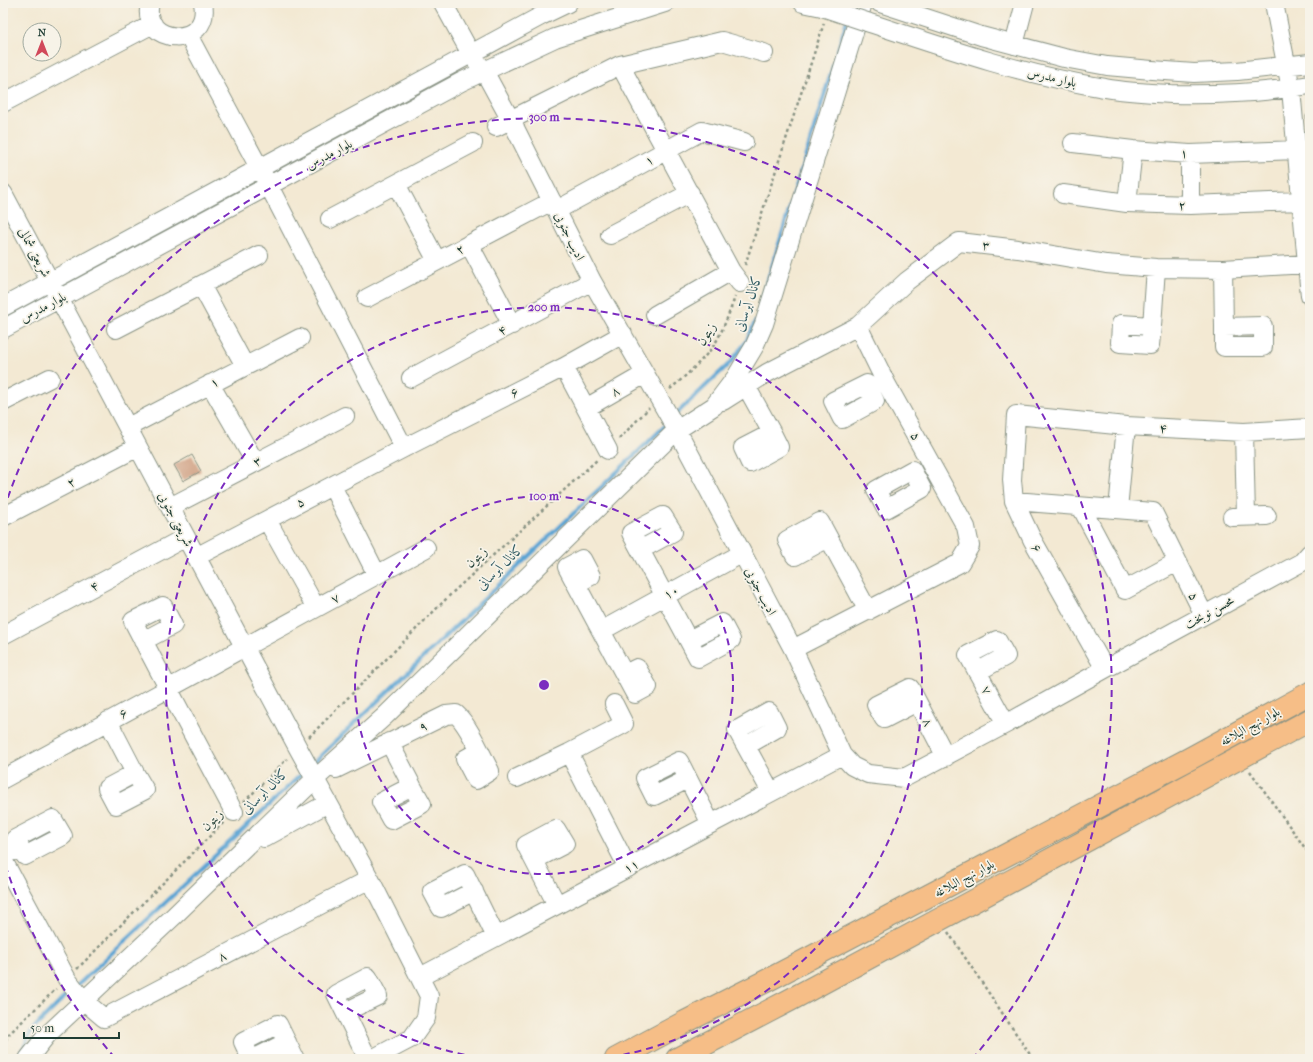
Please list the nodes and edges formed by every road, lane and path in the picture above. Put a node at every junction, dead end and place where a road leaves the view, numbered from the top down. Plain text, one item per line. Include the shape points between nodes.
1 (150, 3) edge
2 (203, 3) edge
3 (443, 3) edge
4 (568, 3) edge
5 (665, 3) edge
6 (803, 3) edge
7 (863, 3) edge
8 (880, 3) edge
9 (1025, 3) edge
10 (1274, 3) edge
11 (823, 13) junction
12 (152, 24) junction
13 (188, 35) junction
14 (1014, 45) junction
15 (764, 52) dead end
16 (471, 54) junction
17 (1310, 63) edge
18 (620, 64) junction
19 (1286, 66) junction
20 (484, 71) junction
21 (1310, 85) edge
22 (1291, 89) junction
23 (3, 103) edge
24 (496, 128) dead end
25 (744, 142) dead end
26 (473, 143) dead end
27 (1073, 143) dead end
28 (1133, 150) junction
29 (1296, 150) junction
30 (667, 151) junction
31 (1190, 154) junction
32 (259, 168) junction
33 (396, 184) junction
34 (269, 186) junction
35 (3, 193) edge
36 (690, 193) junction
37 (1063, 194) dead end
38 (1301, 200) junction
39 (1127, 203) junction
40 (554, 205) junction
41 (1190, 205) junction
42 (330, 219) dead end
43 (610, 235) dead end
44 (469, 244) junction
45 (259, 255) dead end
46 (437, 261) junction
47 (1307, 264) junction
48 (1156, 268) junction
49 (1223, 269) junction
50 (735, 277) junction
51 (592, 281) junction
52 (201, 285) junction
53 (55, 290) junction
54 (1310, 296) edge
55 (367, 298) dead end
56 (3, 307) edge
57 (655, 315) dead end
58 (512, 325) junction
59 (858, 326) junction
60 (1152, 326) dead end
61 (1224, 327) dead end
62 (3, 329) edge
63 (116, 329) dead end
64 (623, 334) junction
65 (300, 338) dead end
66 (244, 366) junction
67 (564, 367) junction
68 (645, 374) junction
69 (50, 378) dead end
70 (411, 378) dead end
71 (886, 383) junction
72 (210, 384) junction
73 (746, 386) junction
74 (870, 392) dead end
75 (659, 399) junction
76 (3, 402) edge
77 (714, 406) junction
78 (586, 408) junction
79 (345, 416) dead end
80 (1016, 416) joint
81 (1126, 426) junction
82 (128, 427) junction
83 (1310, 428) edge
84 (677, 430) junction
85 (1244, 432) junction
86 (772, 433) dead end
87 (138, 447) junction
88 (404, 448) junction
89 (608, 450) junction
90 (255, 462) junction
91 (935, 470) junction
92 (917, 480) dead end
93 (332, 486) junction
94 (1014, 501) junction
95 (170, 507) junction
96 (1081, 507) junction
97 (1118, 509) junction
98 (1267, 516) dead end
99 (3, 517) edge
100 (267, 520) junction
101 (186, 537) junction
102 (828, 538) dead end
103 (426, 548) dead end
104 (640, 550) dead end
105 (1310, 553) edge
106 (741, 554) junction
107 (196, 556) junction
108 (1177, 562) junction
109 (377, 575) junction
110 (576, 584) dead end
111 (665, 596) junction
112 (316, 608) junction
113 (868, 611) junction
114 (1204, 615) junction
115 (601, 631) junction
116 (3, 635) edge
117 (689, 640) dead end
118 (143, 641) dead end
119 (244, 647) junction
120 (792, 650) junction
121 (1105, 669) junction
122 (977, 672) junction
123 (625, 674) dead end
124 (168, 688) junction
125 (1310, 693) edge
126 (914, 695) dead end
127 (614, 704) dead end
128 (1310, 720) edge
129 (108, 722) junction
130 (1006, 724) junction
131 (389, 742) junction
132 (746, 746) dead end
133 (298, 748) junction
134 (569, 753) junction
135 (842, 755) junction
136 (946, 756) junction
137 (1241, 757) junction
138 (136, 773) dead end
139 (517, 778) dead end
140 (3, 779) edge
141 (315, 779) junction
142 (688, 779) dead end
143 (476, 780) dead end
144 (412, 786) dead end
145 (771, 792) junction
146 (328, 803) junction
147 (234, 812) junction
148 (711, 824) junction
149 (20, 847) dead end
150 (244, 848) junction
151 (3, 856) edge
152 (1310, 856) edge
153 (3, 860) edge
154 (534, 860) dead end
155 (628, 868) junction
156 (370, 879) junction
157 (474, 891) dead end
158 (557, 905) junction
159 (938, 919) junction
160 (496, 937) junction
161 (420, 977) junction
162 (67, 979) junction
163 (81, 998) junction
164 (345, 1012) dead end
165 (3, 1046) edge
166 (28, 1059) edge
167 (252, 1059) edge
168 (295, 1059) edge
169 (368, 1059) edge
170 (372, 1059) edge
171 (616, 1059) edge
172 (677, 1059) edge
173 (1033, 1059) edge

1 - 12 street via 148,10
2 - 13 street via 204,11 200,25
3 - 16 street
4 - 16 street, بلوار مدرس
5 - 20 street, بلوار مدرس via 555,38
6 - 11 street, بلوار مدرس
7 - 77 street via 764,324 736,378
8 - 14 street, بلوار مدرس
9 - 14 street
10 - 19 street
11 - 22 street, بلوار مدرس, bridge via 867,22 984,61 1106,88 1149,93 1194,94 1254,93
11 - 50 path, زیتون
12 - 13 street via 162,34 175,37
12 - 23 street
13 - 32 street
14 - 19 street, بلوار مدرس via 1107,66 1152,70 1194,73
15 - 18 street via 722,41
16 - 20 street, ادیب جنوبی
16 - 32 street, بلوار مدرس
17 - 19 street, بلوار مدرس
18 - 24 street
18 - 30 street
19 - 22 street
20 - 34 street, بلوار مدرس
20 - 40 street, ادیب جنوبی
21 - 22 street, بلوار مدرس
22 - 29 street
25 - 30 street, ۱ via 702,131
26 - 33 street
27 - 28 street, ۱
28 - 31 street, ۱
28 - 39 street
29 - 31 street, ۱
29 - 38 street
30 - 36 street
30 - 40 street, ۱
31 - 41 street
32 - 34 street
32 - 53 street, بلوار مدرس
33 - 42 street
33 - 46 street
34 - 53 street, بلوار مدرس
34 - 88 street
35 - 53 street, شریعتی شمالی
36 - 43 street
36 - 50 street
37 - 39 street, ۲
38 - 41 street, ۲
38 - 47 street
39 - 41 street, ۲
40 - 44 street, ۲
40 - 51 street, ادیب جنوبی
44 - 46 street, ۲
44 - 58 street
45 - 52 street
46 - 55 street, ۲
47 - 49 street, ۳
47 - 54 street
48 - 49 street, ۳
48 - 59 street, ۳ via 1106,264 959,242 907,281
48 - 60 street
49 - 61 street
50 - 57 street
50 - 75 path, زیتون via 729,313 714,345 688,375
51 - 58 street, ۴
51 - 64 street, ادیب جنوبی
52 - 63 street
52 - 66 street
53 - 56 street, بلوار مدرس
53 - 62 street, بلوار مدرس
53 - 82 street, شریعتی جنوبی
58 - 70 street, ۴
59 - 71 street, ۵
59 - 73 street, ۳
64 - 67 street, ۶
64 - 68 street, ادیب جنوبی
65 - 66 street, ۱
66 - 72 street, ۱
67 - 78 street
67 - 88 street, ۶
68 - 75 street, ادیب جنوبی
68 - 78 street, ۸
69 - 76 street
71 - 74 street
71 - 91 street, ۵
72 - 82 street, ۱
72 - 90 street
73 - 77 street, ۳
73 - 86 street
75 - 84 street, ادیب جنوبی
75 - 89 path, زیتون
77 - 84 street, ۳
78 - 89 street
79 - 90 street, ۳
80 - 81 street, ۴
80 - 94 street, ۶ via 1012,480
81 - 85 street, ۴
81 - 97 street
82 - 87 street, شریعتی جنوبی
83 - 85 street, ۴
84 - 106 street, ادیب جنوبی
84 - 141 street, ۳ via 385,716
85 - 98 street via 1239,517
87 - 95 street, شریعتی جنوبی
87 - 99 street, ۲
88 - 93 street, ۵
89 - 133 path, زیتون via 452,593
90 - 95 street, ۳
91 - 92 street
91 - 113 street, ۵ via 966,527 970,546 960,563
93 - 100 street, ۵
93 - 109 street
94 - 96 street
94 - 121 street, ۶ via 1032,539
95 - 101 street, شریعتی جنوبی
96 - 97 street
96 - 108 street via 1125,590
97 - 108 street, ۵ via 1153,512
100 - 107 street, ۵
100 - 112 street
101 - 107 street, شریعتی جنوبی
101 - 116 street, ۴
102 - 113 street
103 - 109 street, ۷
104 - 111 street
105 - 114 street, محسن نوبخت via 1302,562
106 - 111 street, ۱۰
106 - 120 street, ادیب جنوبی
107 - 119 street, شریعتی جنوبی
108 - 114 street, ۵
109 - 112 street, ۷
110 - 115 street
111 - 115 street, ۱۰
111 - 117 street
112 - 119 street, ۷
113 - 120 street
114 - 121 street, محسن نوبخت
115 - 123 street
118 - 124 street
119 - 124 street, ۶
119 - 133 street, شریعتی جنوبی
120 - 135 street, ادیب جنوبی
121 - 130 street, محسن نوبخت
122 - 122 street, ۷ via 1006,656 997,640 968,655
122 - 130 street, ۷
124 - 129 street, ۶
124 - 147 street
125 - 171 main road, بلوار نهج البلاغه via 1184,762
126 - 136 street, ۸
127 - 134 street via 624,724
128 - 137 main road, بلوار نهج البلاغه
129 - 138 street
129 - 140 street, ۶
130 - 136 street, محسن نوبخت
131 - 141 street, ۹
131 - 143 street, ۹ via 446,715 456,714 461,718 490,771
131 - 144 street
132 - 145 street
133 - 141 street, شریعتی جنوبی
133 - 147 path, زیتون
134 - 139 street
134 - 155 street
135 - 136 street, محسن نوبخت via 852,766 868,774 904,778
135 - 145 street, ۱۱
137 - 152 path
137 - 159 main road, بلوار نهج البلاغه
141 - 146 street, شریعتی جنوبی
141 - 150 street, ۳
142 - 148 street
145 - 148 street, ۱۱
146 - 150 street
146 - 156 street, شریعتی جنوبی
147 - 162 path, زیتون
148 - 155 street, ۱۱
149 - 151 street
150 - 163 street, ۳ via 174,916
153 - 162 street
154 - 158 street
155 - 158 street, ۱۱
156 - 161 street, شریعتی جنوبی
156 - 163 street, ۸ via 104,1018
157 - 160 street
158 - 160 street, ۱۱
159 - 172 main road, بلوار نهج البلاغه
159 - 173 path
160 - 161 street, ۱۱
161 - 170 street, شریعتی جنوبی via 429,996 426,1018 412,1038
162 - 163 street
162 - 165 path, زیتون via 8,1035
163 - 166 street, ۳
164 - 169 street
167 - 168 street via 243,1042 278,1024

